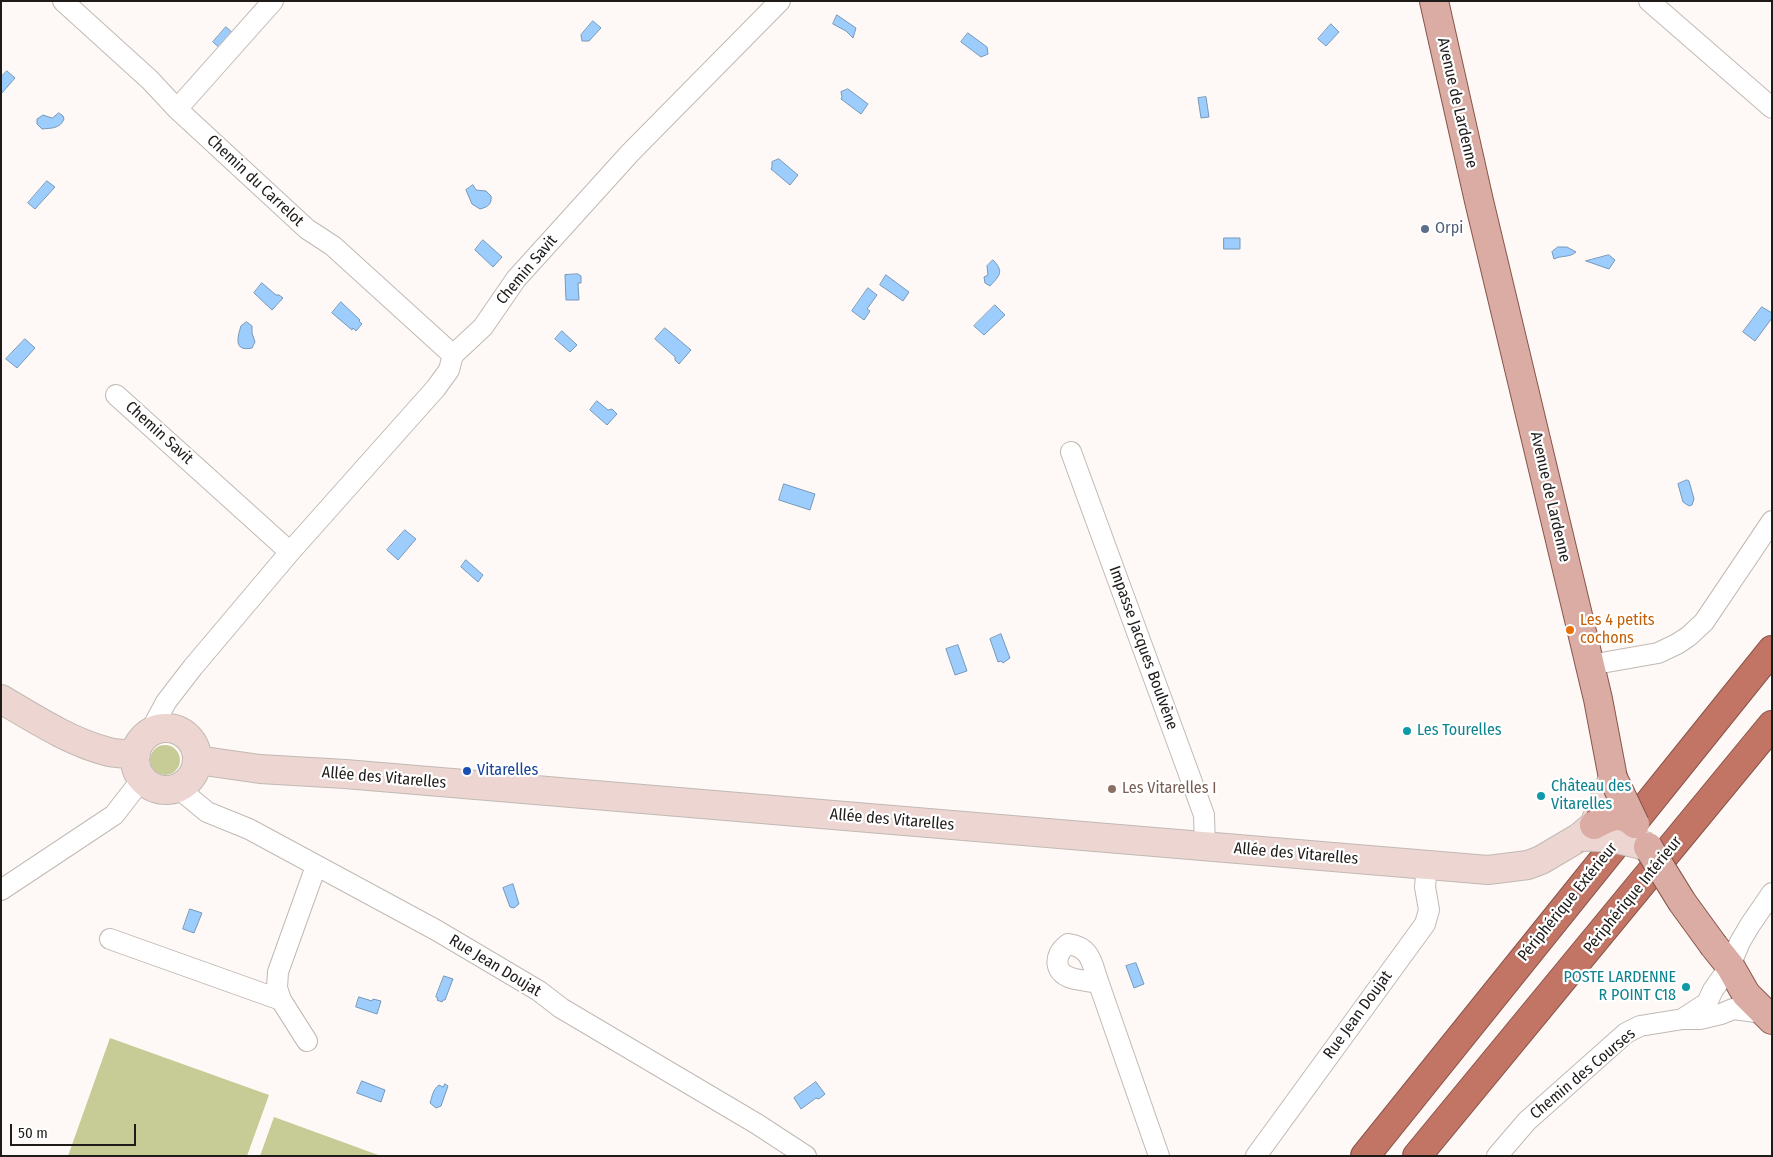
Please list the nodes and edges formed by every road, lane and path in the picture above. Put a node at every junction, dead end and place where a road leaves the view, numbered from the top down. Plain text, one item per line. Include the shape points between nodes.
1 (273, 1) edge
2 (780, 1) edge
3 (1434, 1) edge
4 (1649, 1) edge
5 (76, 5) edge
6 (1772, 108) edge
7 (177, 109) junction
8 (453, 355) junction
9 (116, 395) dead end
10 (1071, 452) dead end
11 (1772, 521) edge
12 (290, 552) junction
13 (1772, 650) edge
14 (1590, 665) junction
15 (1, 699) edge
16 (1772, 725) edge
17 (142, 756) junction
18 (197, 760) junction
19 (1614, 778) junction
20 (178, 788) junction
21 (1635, 824) junction
22 (1587, 831) junction
23 (1204, 846) junction
24 (1648, 848) junction
25 (1427, 864) junction
26 (316, 866) junction
27 (1, 890) edge
28 (1772, 893) edge
29 (110, 938) dead end
30 (1099, 984) dead end
31 (1747, 990) edge
32 (281, 1000) junction
33 (1683, 1019) junction
34 (307, 1041) dead end
35 (806, 1156) edge
36 (1160, 1156) edge
37 (1256, 1156) edge
38 (1365, 1156) edge
39 (1417, 1156) edge
40 (1497, 1156) edge

1 - 7 street
2 - 8 street, Chemin Savit via 630,153 516,279 483,326
3 - 14 main road, Avenue de Lardenne
4 - 6 street
5 - 7 street, Chemin du Carrelot
7 - 8 street, Chemin du Carrelot via 307,229 332,246
8 - 12 street, Chemin Savit via 450,370 436,388
9 - 12 street, Chemin Savit
10 - 23 street, Impasse Jacques Boulvène via 1204,815
11 - 14 street via 1704,622 1689,636 1658,653
12 - 17 street, Chemin Savit via 176,687
13 - 38 highway, Périphérique Extérieur
14 - 19 main road, Avenue de Lardenne
15 - 17 main road via 63,734 110,752
16 - 39 highway, Périphérique Intérieur
17 - 18 main road via 161,728 186,736 194,747
17 - 20 main road via 155,788
17 - 27 street, Chemin Savit via 114,815
18 - 20 main road via 189,780
18 - 23 main road, Allée des Vitarelles via 260,769
19 - 21 main road, Avenue de Lardenne, bridge
19 - 22 main road
20 - 26 street, Rue Jean Doujat via 207,812 249,829
21 - 22 main road, bridge via 1627,817 1616,816 1606,818
21 - 24 main road, Avenue de Lardenne
22 - 24 main road, Allée des Vitarelles, bridge
22 - 25 main road, Allée des Vitarelles via 1538,861 1514,868 1488,870
23 - 25 main road, Allée des Vitarelles
24 - 31 main road, Avenue de Lardenne, bridge via 1682,902
25 - 37 street, Rue Jean Doujat via 1425,887 1429,910 1425,924
26 - 32 street via 278,972 277,988
26 - 35 street, Rue Jean Doujat via 508,972 561,1008
28 - 31 street via 1740,942
29 - 32 street
30 - 36 street
31 - 33 street, Chemin des Courses via 1721,1014
31 - 33 street, Chemin des Courses via 1713,990 1707,1003
32 - 34 street
33 - 40 street, Chemin des Courses via 1640,1026 1626,1033 1527,1121

